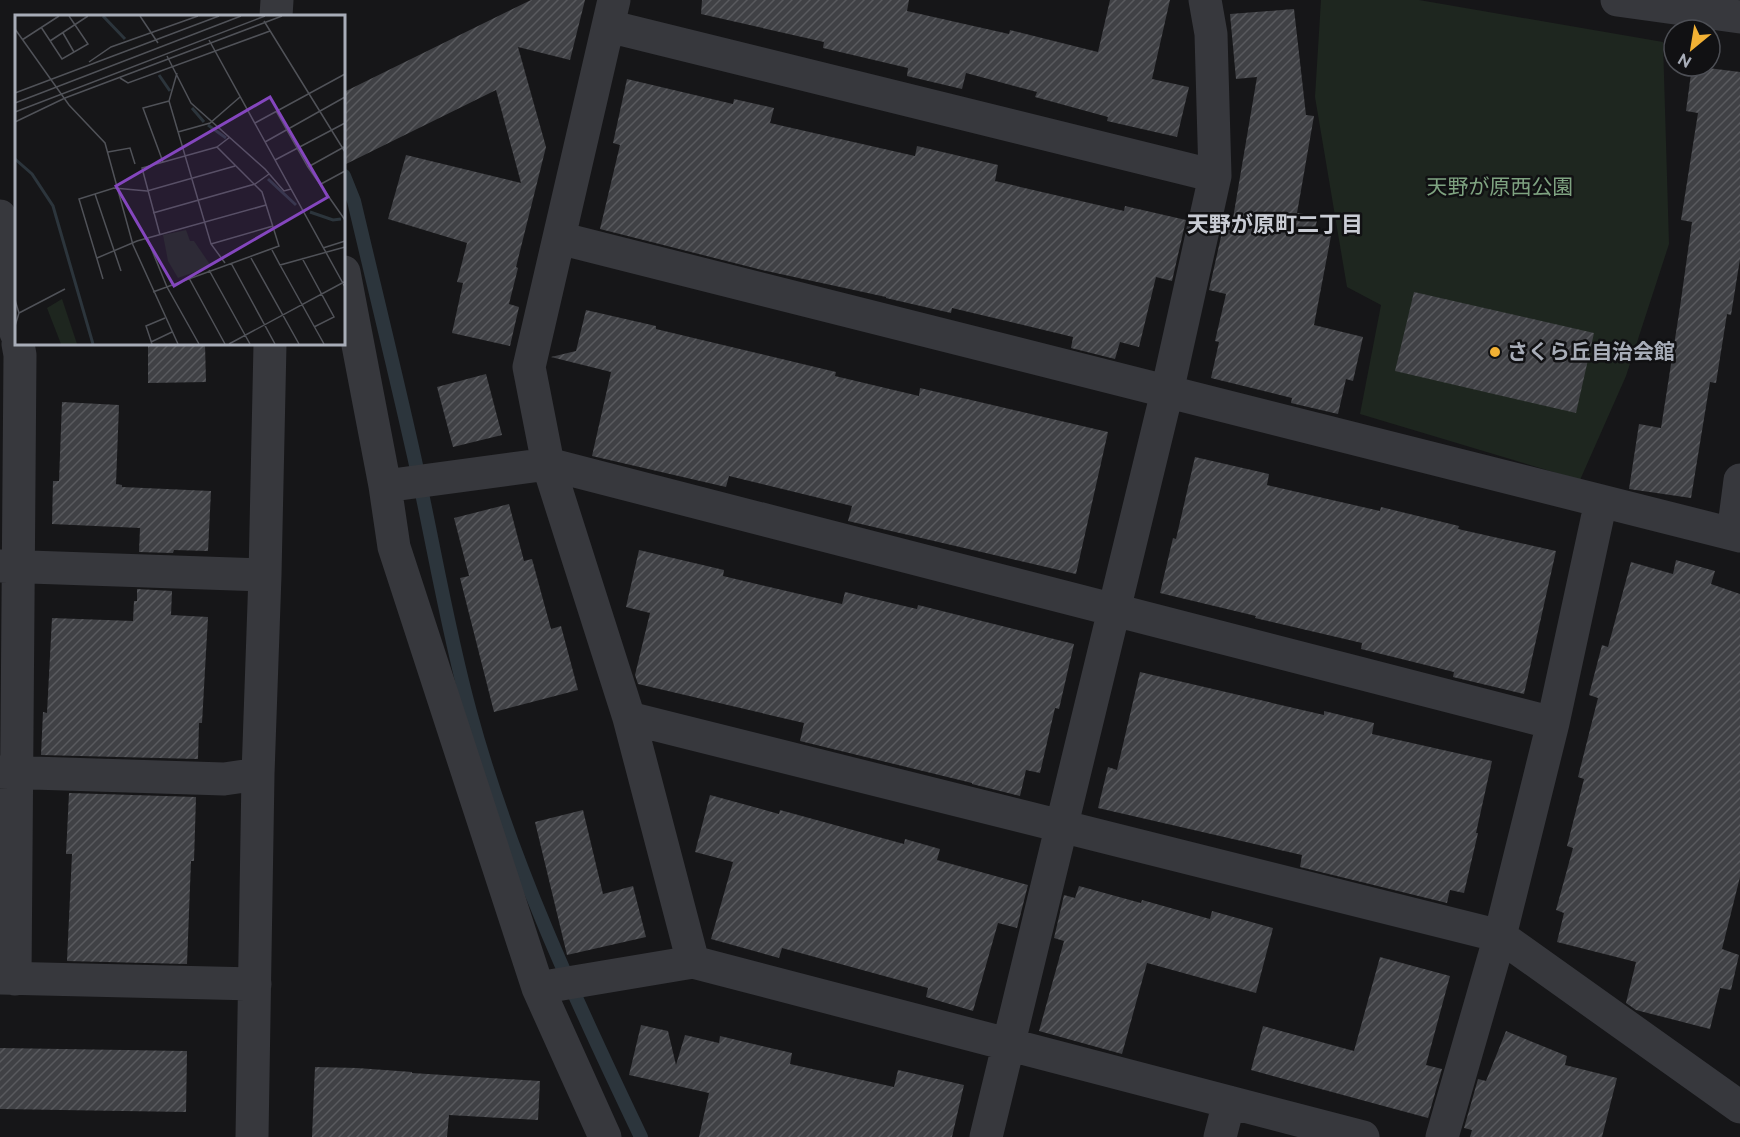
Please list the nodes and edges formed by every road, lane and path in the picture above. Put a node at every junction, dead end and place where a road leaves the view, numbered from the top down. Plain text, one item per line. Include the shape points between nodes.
1 (277, 0) edge
2 (1205, 0) edge
3 (1617, 0) edge
4 (611, 13) edge
5 (276, 15) edge
6 (1740, 17) edge
7 (1215, 176) junction
8 (0, 216) edge
9 (559, 238) junction
10 (345, 277) edge
11 (270, 345) edge
12 (14, 346) edge
13 (1167, 392) junction
14 (548, 464) junction
15 (1740, 480) edge
16 (385, 486) junction
17 (1601, 501) junction
18 (1736, 535) edge
19 (9, 566) edge
20 (265, 575) junction
21 (1114, 610) junction
22 (630, 718) junction
23 (1553, 723) junction
24 (8, 772) edge
25 (258, 774) junction
26 (1062, 826) junction
27 (1500, 936) junction
28 (693, 962) junction
29 (7, 978) edge
30 (255, 984) junction
31 (538, 988) junction
32 (1009, 1044) junction
33 (1228, 1102) junction
34 (1740, 1107) edge
35 (252, 1137) edge
36 (605, 1137) edge
37 (986, 1137) edge
38 (1220, 1137) edge
39 (1363, 1137) edge
40 (1442, 1137) edge

1 - 5 street
2 - 7 street via 1211,34
3 - 6 street
4 - 7 street
4 - 9 street
7 - 13 street
8 - 12 street
9 - 13 street
9 - 14 street via 529,368
10 - 16 street
11 - 20 street
12 - 19 street
13 - 17 street
13 - 21 street
14 - 16 street
14 - 21 street
14 - 22 street
15 - 18 street
16 - 31 street via 394,547
17 - 18 street
17 - 23 street
19 - 20 street
19 - 24 street
20 - 25 street
21 - 23 street
21 - 26 street
22 - 26 street
22 - 28 street
23 - 27 street
24 - 25 street via 224,778
24 - 29 street
25 - 30 street
26 - 27 street
26 - 32 street
27 - 34 street
27 - 40 street
28 - 31 street
28 - 32 street
29 - 30 street
30 - 35 street
31 - 36 street
32 - 33 street
32 - 37 street
33 - 38 street
33 - 39 street

